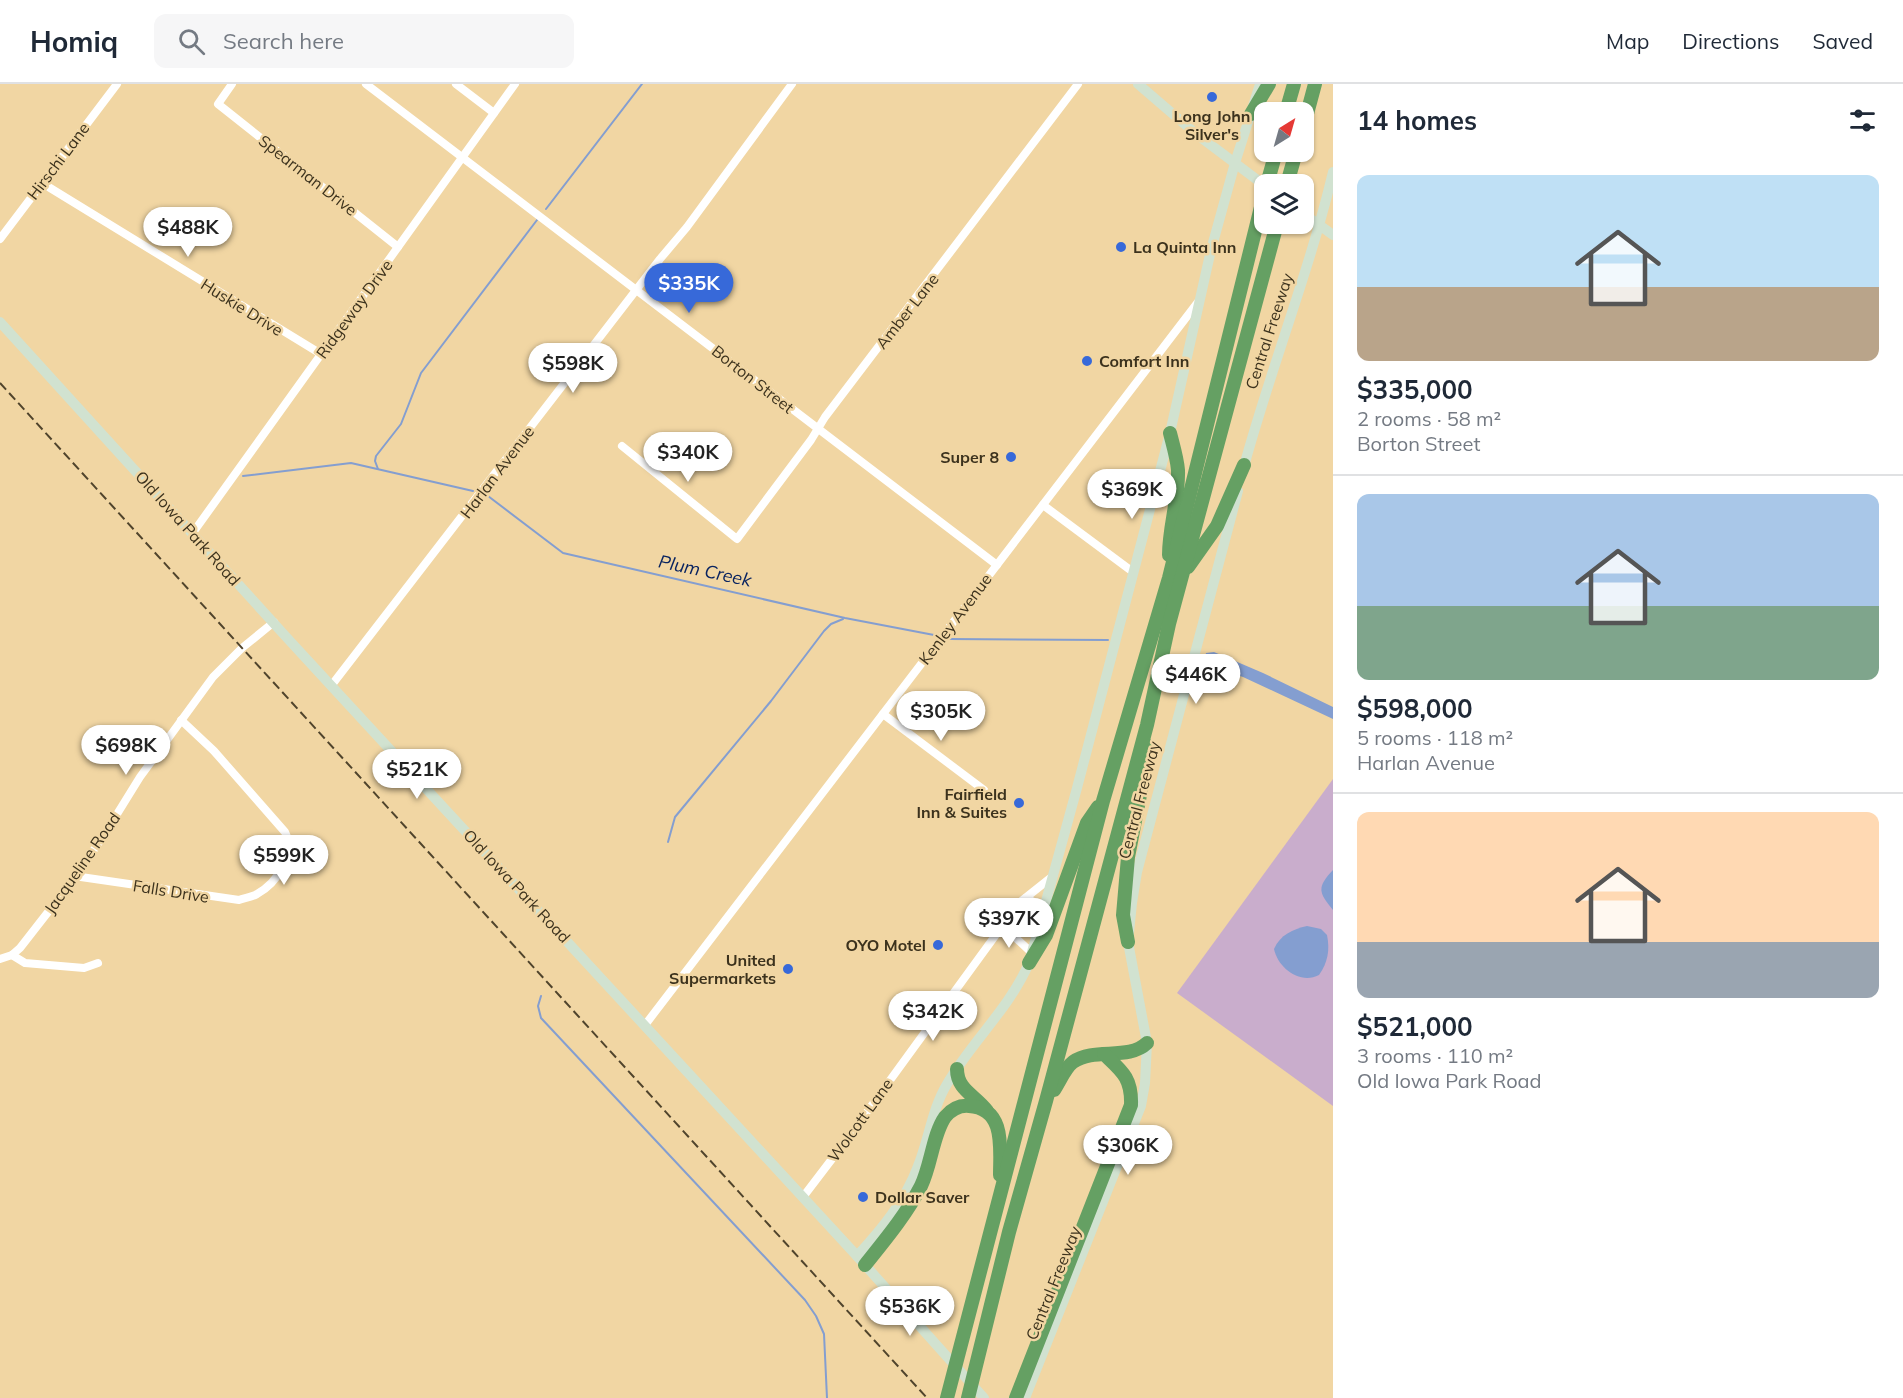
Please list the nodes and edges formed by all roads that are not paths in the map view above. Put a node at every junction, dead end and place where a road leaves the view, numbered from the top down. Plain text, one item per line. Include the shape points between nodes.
1 (117, 84) edge
2 (232, 84) edge
3 (366, 84) edge
4 (456, 84) edge
5 (515, 84) edge
6 (792, 84) edge
7 (1078, 84) edge
8 (1137, 84) edge
9 (1260, 84) edge
10 (1269, 84) edge
11 (1294, 84) edge
12 (1315, 84) edge
13 (1289, 102) edge
14 (1310, 102) edge
15 (494, 113) junction
16 (1251, 114) junction
17 (463, 158) junction
18 (1235, 163) junction
19 (1333, 172) edge
20 (1254, 176) edge
21 (42, 183) junction
22 (1314, 221) edge
23 (1320, 225) junction
24 (1255, 234) edge
25 (1274, 234) edge
26 (1333, 235) edge
27 (0, 239) edge
28 (398, 248) junction
29 (636, 290) junction
30 (1200, 298) junction
31 (0, 322) edge
32 (321, 354) junction
33 (817, 430) junction
34 (1170, 433) junction
35 (622, 446) dead end
36 (1244, 465) junction
37 (1043, 505) junction
38 (192, 534) junction
39 (997, 565) junction
40 (1133, 572) junction
41 (1175, 577) junction
42 (274, 622) junction
43 (331, 686) junction
44 (883, 714) junction
45 (181, 720) junction
46 (1147, 724) junction
47 (984, 790) dead end
48 (1103, 801) junction
49 (74, 876) junction
50 (1053, 876) junction
51 (1026, 898) junction
52 (1044, 908) junction
53 (1003, 926) junction
54 (1128, 942) junction
55 (12, 955) junction
56 (1031, 958) junction
57 (0, 959) edge
58 (98, 963) dead end
59 (645, 1025) junction
60 (1147, 1043) junction
61 (1104, 1054) junction
62 (957, 1068) junction
63 (1046, 1101) junction
64 (990, 1114) junction
65 (1000, 1195) junction
66 (803, 1197) junction
67 (861, 1260) junction
68 (947, 1398) edge
69 (968, 1398) edge
70 (984, 1398) edge
71 (1016, 1398) edge
72 (1025, 1398) edge

1 - 21 street, Hirschi Lane
2 - 28 street, Spearman Drive via 218,104
3 - 17 street, Borton Street
4 - 15 street
5 - 15 street, Ridgeway Drive
6 - 29 street, Harlan Avenue
7 - 33 street, Amber Lane
8 - 18 main road
9 - 16 main road
10 - 16 highway
11 - 13 highway
12 - 14 highway
15 - 17 street, Ridgeway Drive
16 - 18 main road
17 - 28 street, Ridgeway Drive
17 - 29 street, Borton Street
18 - 20 main road
18 - 30 main road
19 - 23 main road, Central Freeway
21 - 27 street, Hirschi Lane
21 - 32 street, Huskie Drive
22 - 23 main road
23 - 26 main road
23 - 36 main road, Central Freeway
24 - 41 highway, Central Freeway
25 - 41 highway, Central Freeway
28 - 32 street, Ridgeway Drive
29 - 33 street, Borton Street
29 - 43 street, Harlan Avenue
30 - 34 main road
30 - 37 street, Kenley Avenue
31 - 38 main road, Old Iowa Park Road
32 - 38 street, Ridgeway Drive
33 - 35 street, Amber Lane via 737,538
33 - 39 street, Borton Street
34 - 40 main road
34 - 41 highway via 1178,469 1169,535
36 - 41 highway via 1217,526
36 - 54 main road, Central Freeway via 1137,872
37 - 39 street, Kenley Avenue
37 - 40 street
38 - 42 main road, Old Iowa Park Road
39 - 44 street, Kenley Avenue
40 - 50 main road
41 - 46 highway, Central Freeway
41 - 48 highway, Central Freeway
42 - 43 main road, Old Iowa Park Road
42 - 45 street, Jacqueline Road via 222,666
43 - 59 main road, Old Iowa Park Road
44 - 47 street
44 - 59 street, Kenley Avenue
45 - 49 street, Jacqueline Road
45 - 49 street, Falls Drive via 214,751 285,832 290,848 276,877 255,895 238,900
46 - 54 highway via 1146,764 1128,857 1123,915
46 - 63 highway, Central Freeway
48 - 56 highway via 1087,823 1046,935
48 - 65 highway, Central Freeway
49 - 55 street, Jacqueline Road
50 - 51 street, Wolcott Lane
50 - 52 main road
51 - 52 street
51 - 53 street, Wolcott Lane
52 - 56 main road
53 - 56 street
53 - 66 street, Wolcott Lane
54 - 60 main road, Central Freeway
55 - 57 street, Jacqueline Road
55 - 58 street via 25,963 84,968
56 - 62 main road via 1005,1007
59 - 66 main road, Old Iowa Park Road
60 - 61 highway via 1136,1051
60 - 72 main road, Central Freeway via 1141,1106
61 - 63 highway via 1071,1064
61 - 71 highway via 1130,1083 1131,1105
62 - 64 highway via 960,1086
62 - 67 main road via 940,1098 913,1180
63 - 69 highway, Central Freeway
64 - 65 highway via 998,1127
64 - 67 highway via 980,1107 964,1106 951,1111 940,1126 921,1186 898,1223
65 - 68 highway, Central Freeway
66 - 67 main road, Old Iowa Park Road
67 - 70 main road, Old Iowa Park Road

